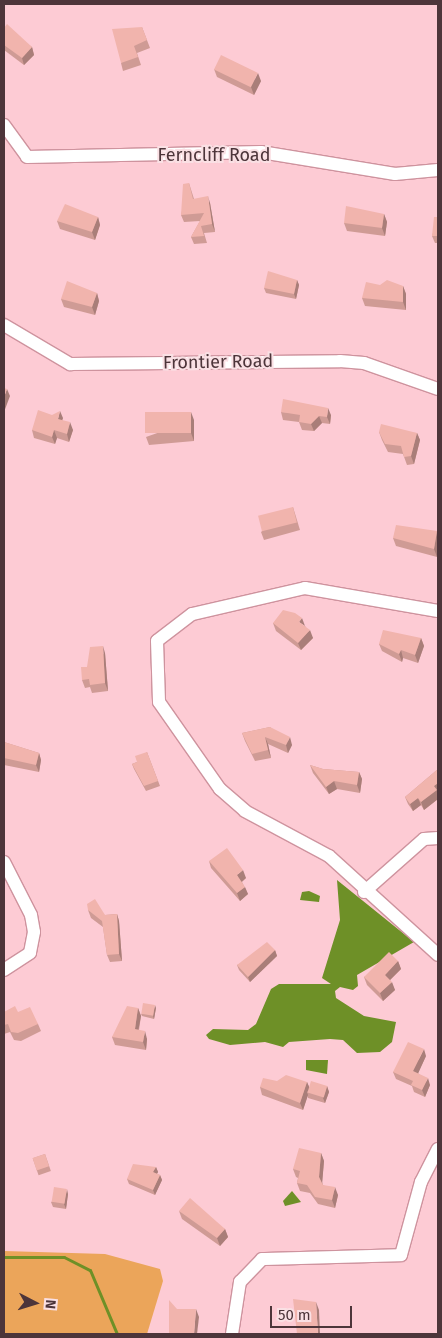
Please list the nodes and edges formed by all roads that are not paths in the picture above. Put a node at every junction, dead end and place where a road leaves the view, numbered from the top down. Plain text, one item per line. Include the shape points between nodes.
1 (4, 125) edge
2 (438, 170) edge
3 (4, 325) edge
4 (438, 389) edge
5 (438, 611) edge
6 (438, 838) edge
7 (4, 862) edge
8 (364, 892) junction
9 (438, 955) edge
10 (4, 970) edge
11 (438, 1149) edge
12 (232, 1334) edge

1 - 2 street, Ferncliff Road via 27,157 261,152 395,174
3 - 4 street, Frontier Road via 70,364 340,361 364,363
5 - 8 street via 305,588 192,614 157,641 159,702 220,789 245,811 328,856
6 - 8 street via 424,839
7 - 10 street via 31,915 34,932 30,953
8 - 9 street
11 - 12 street via 421,1182 401,1256 323,1255 256,1262 240,1282

